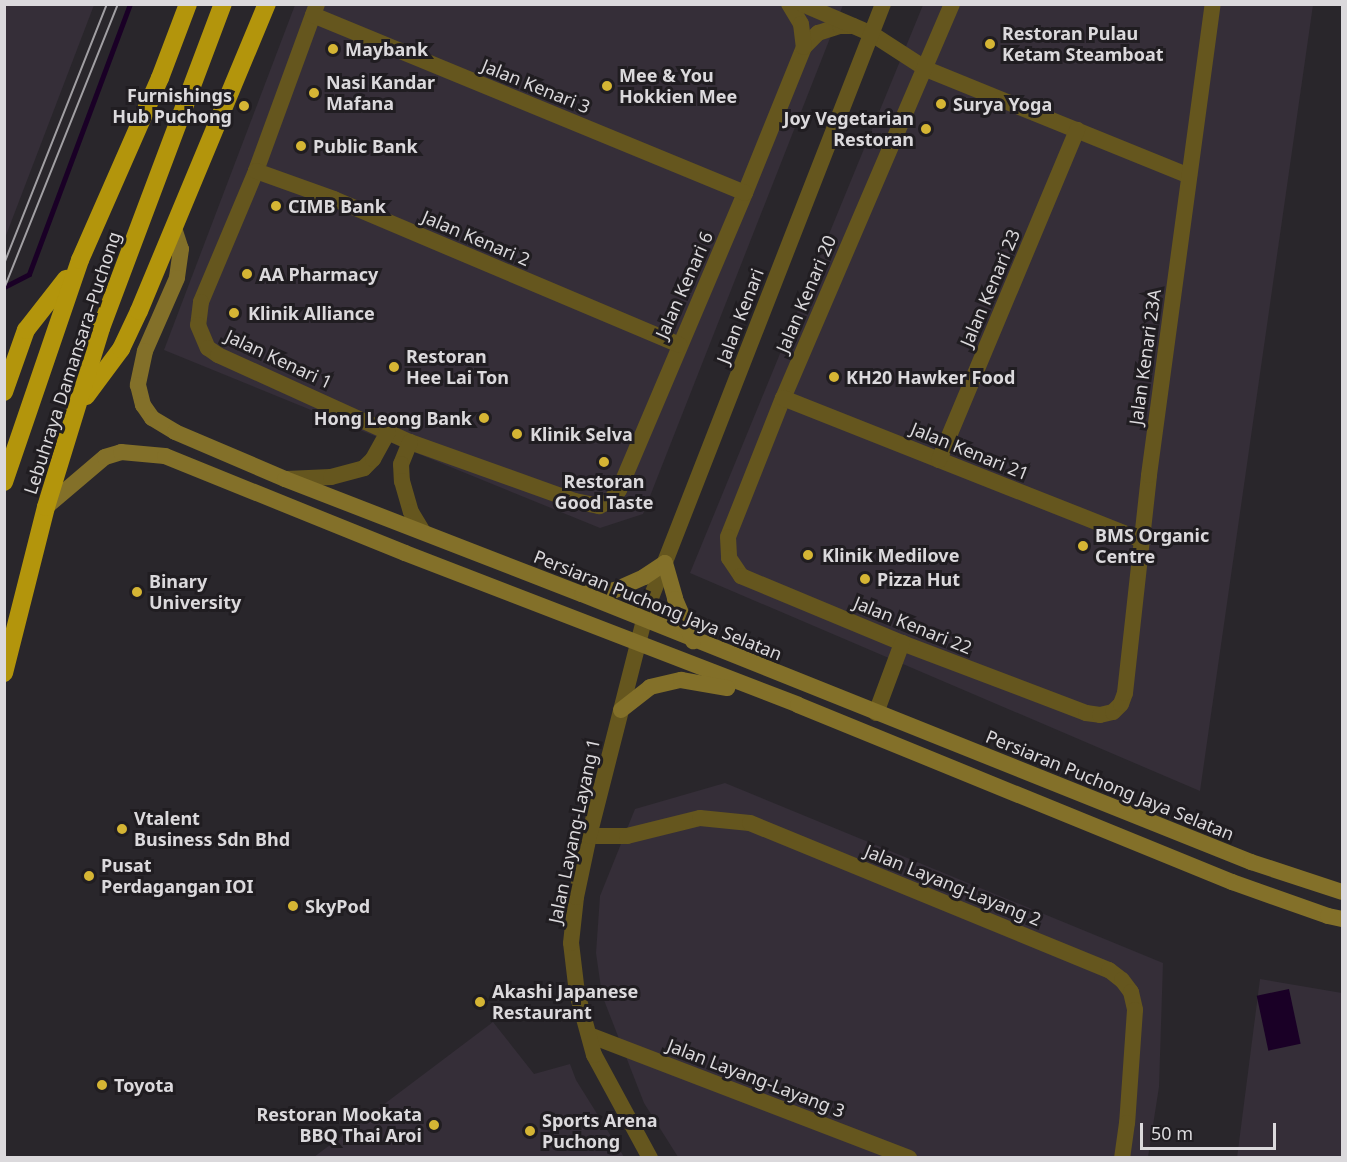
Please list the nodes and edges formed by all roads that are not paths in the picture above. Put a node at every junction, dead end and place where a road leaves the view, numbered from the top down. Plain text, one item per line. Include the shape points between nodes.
1 (188, 4) edge
2 (223, 4) edge
3 (267, 4) edge
4 (789, 4) edge
5 (802, 4) edge
6 (883, 4) edge
7 (952, 4) edge
8 (1213, 4) edge
9 (823, 8) edge
10 (315, 10) edge
11 (853, 26) junction
12 (872, 34) junction
13 (804, 47) junction
14 (926, 69) junction
15 (1077, 130) junction
16 (256, 171) junction
17 (1189, 176) junction
18 (745, 194) junction
19 (174, 228) junction
20 (80, 260) junction
21 (679, 345) junction
22 (4, 392) edge
23 (783, 398) junction
24 (76, 409) junction
25 (388, 432) junction
26 (410, 442) junction
27 (939, 460) junction
28 (285, 479) junction
29 (4, 482) edge
30 (574, 501) joint
31 (46, 507) junction
32 (423, 532) junction
33 (728, 537) joint
34 (1142, 540) junction
35 (665, 563) junction
36 (582, 594) junction
37 (643, 621) junction
38 (693, 641) junction
39 (902, 643) junction
40 (637, 644) junction
41 (4, 673) edge
42 (798, 705) junction
43 (621, 710) junction
44 (1113, 712) joint
45 (876, 713) junction
46 (589, 836) junction
47 (1342, 892) edge
48 (1342, 919) edge
49 (589, 1035) junction
50 (650, 1158) edge
51 (909, 1158) edge
52 (1122, 1158) edge

1 - 20 highway, Lebuhraya Damansara–Puchong
2 - 24 highway, Lebuhraya Damansara–Puchong via 101,328
3 - 19 highway
4 - 13 street via 801,24
5 - 9 street
6 - 12 street, Jalan Kenari
7 - 14 street, Jalan Kenari 20
8 - 17 street, Jalan Kenari 23A
9 - 11 street
10 - 16 street, Jalan Kenari 1
10 - 18 street, Jalan Kenari 3
11 - 12 street
11 - 13 street via 818,33
12 - 14 street
12 - 35 street, Jalan Kenari
13 - 18 street, Jalan Kenari 6
14 - 15 street
14 - 23 street, Jalan Kenari 20
15 - 17 street
15 - 27 street, Jalan Kenari 23
16 - 21 street, Jalan Kenari 2 via 342,202
16 - 25 street, Jalan Kenari 1 via 201,302 198,325 208,348 218,356
17 - 34 street, Jalan Kenari 23A
18 - 21 street, Jalan Kenari 6
19 - 24 highway via 121,349
19 - 28 main road, Persiaran Puchong Jaya Selatan via 181,249 177,278 145,351 138,385 143,405 152,418 175,432
20 - 22 highway via 26,330
20 - 29 highway, Lebuhraya Damansara–Puchong
21 - 30 street, Jalan Kenari 6 via 619,490 599,506
23 - 27 street, Jalan Kenari 21
23 - 33 street, Jalan Kenari 20
24 - 31 highway, Lebuhraya Damansara–Puchong
25 - 26 street, Jalan Kenari 1
25 - 28 street via 373,459 358,471 331,477
26 - 30 street, Jalan Kenari 1
26 - 32 street via 401,464 402,481 411,512
27 - 34 street, Jalan Kenari 21
28 - 32 main road, Persiaran Puchong Jaya Selatan
31 - 40 main road via 105,457 121,452 165,456
31 - 41 highway, Lebuhraya Damansara–Puchong
32 - 36 main road, Persiaran Puchong Jaya Selatan
33 - 39 street, Jalan Kenari 22 via 729,558 741,576
34 - 44 street, Jalan Kenari 23A via 1125,693
35 - 36 main road via 615,590
35 - 37 street, Jalan Kenari
35 - 38 main road
36 - 37 main road, Persiaran Puchong Jaya Selatan
37 - 38 main road, Persiaran Puchong Jaya Selatan
37 - 40 street, Jalan Kenari
38 - 45 main road, Persiaran Puchong Jaya Selatan
39 - 44 street, Jalan Kenari 22 via 1086,713
39 - 45 street
40 - 42 main road
40 - 43 street, Jalan Layang-Layang 1
42 - 43 main road via 712,683 681,680 650,687
42 - 48 main road via 1232,882
43 - 46 street, Jalan Layang-Layang 1
45 - 47 main road, Persiaran Puchong Jaya Selatan via 1251,862
46 - 49 street, Jalan Layang-Layang 1 via 571,943 577,993
46 - 52 street, Jalan Layang-Layang 2 via 627,836 700,818 750,824 1109,970 1131,992 1135,1011
49 - 50 street, Jalan Layang-Layang 1 via 604,1076
49 - 51 street, Jalan Layang-Layang 3

